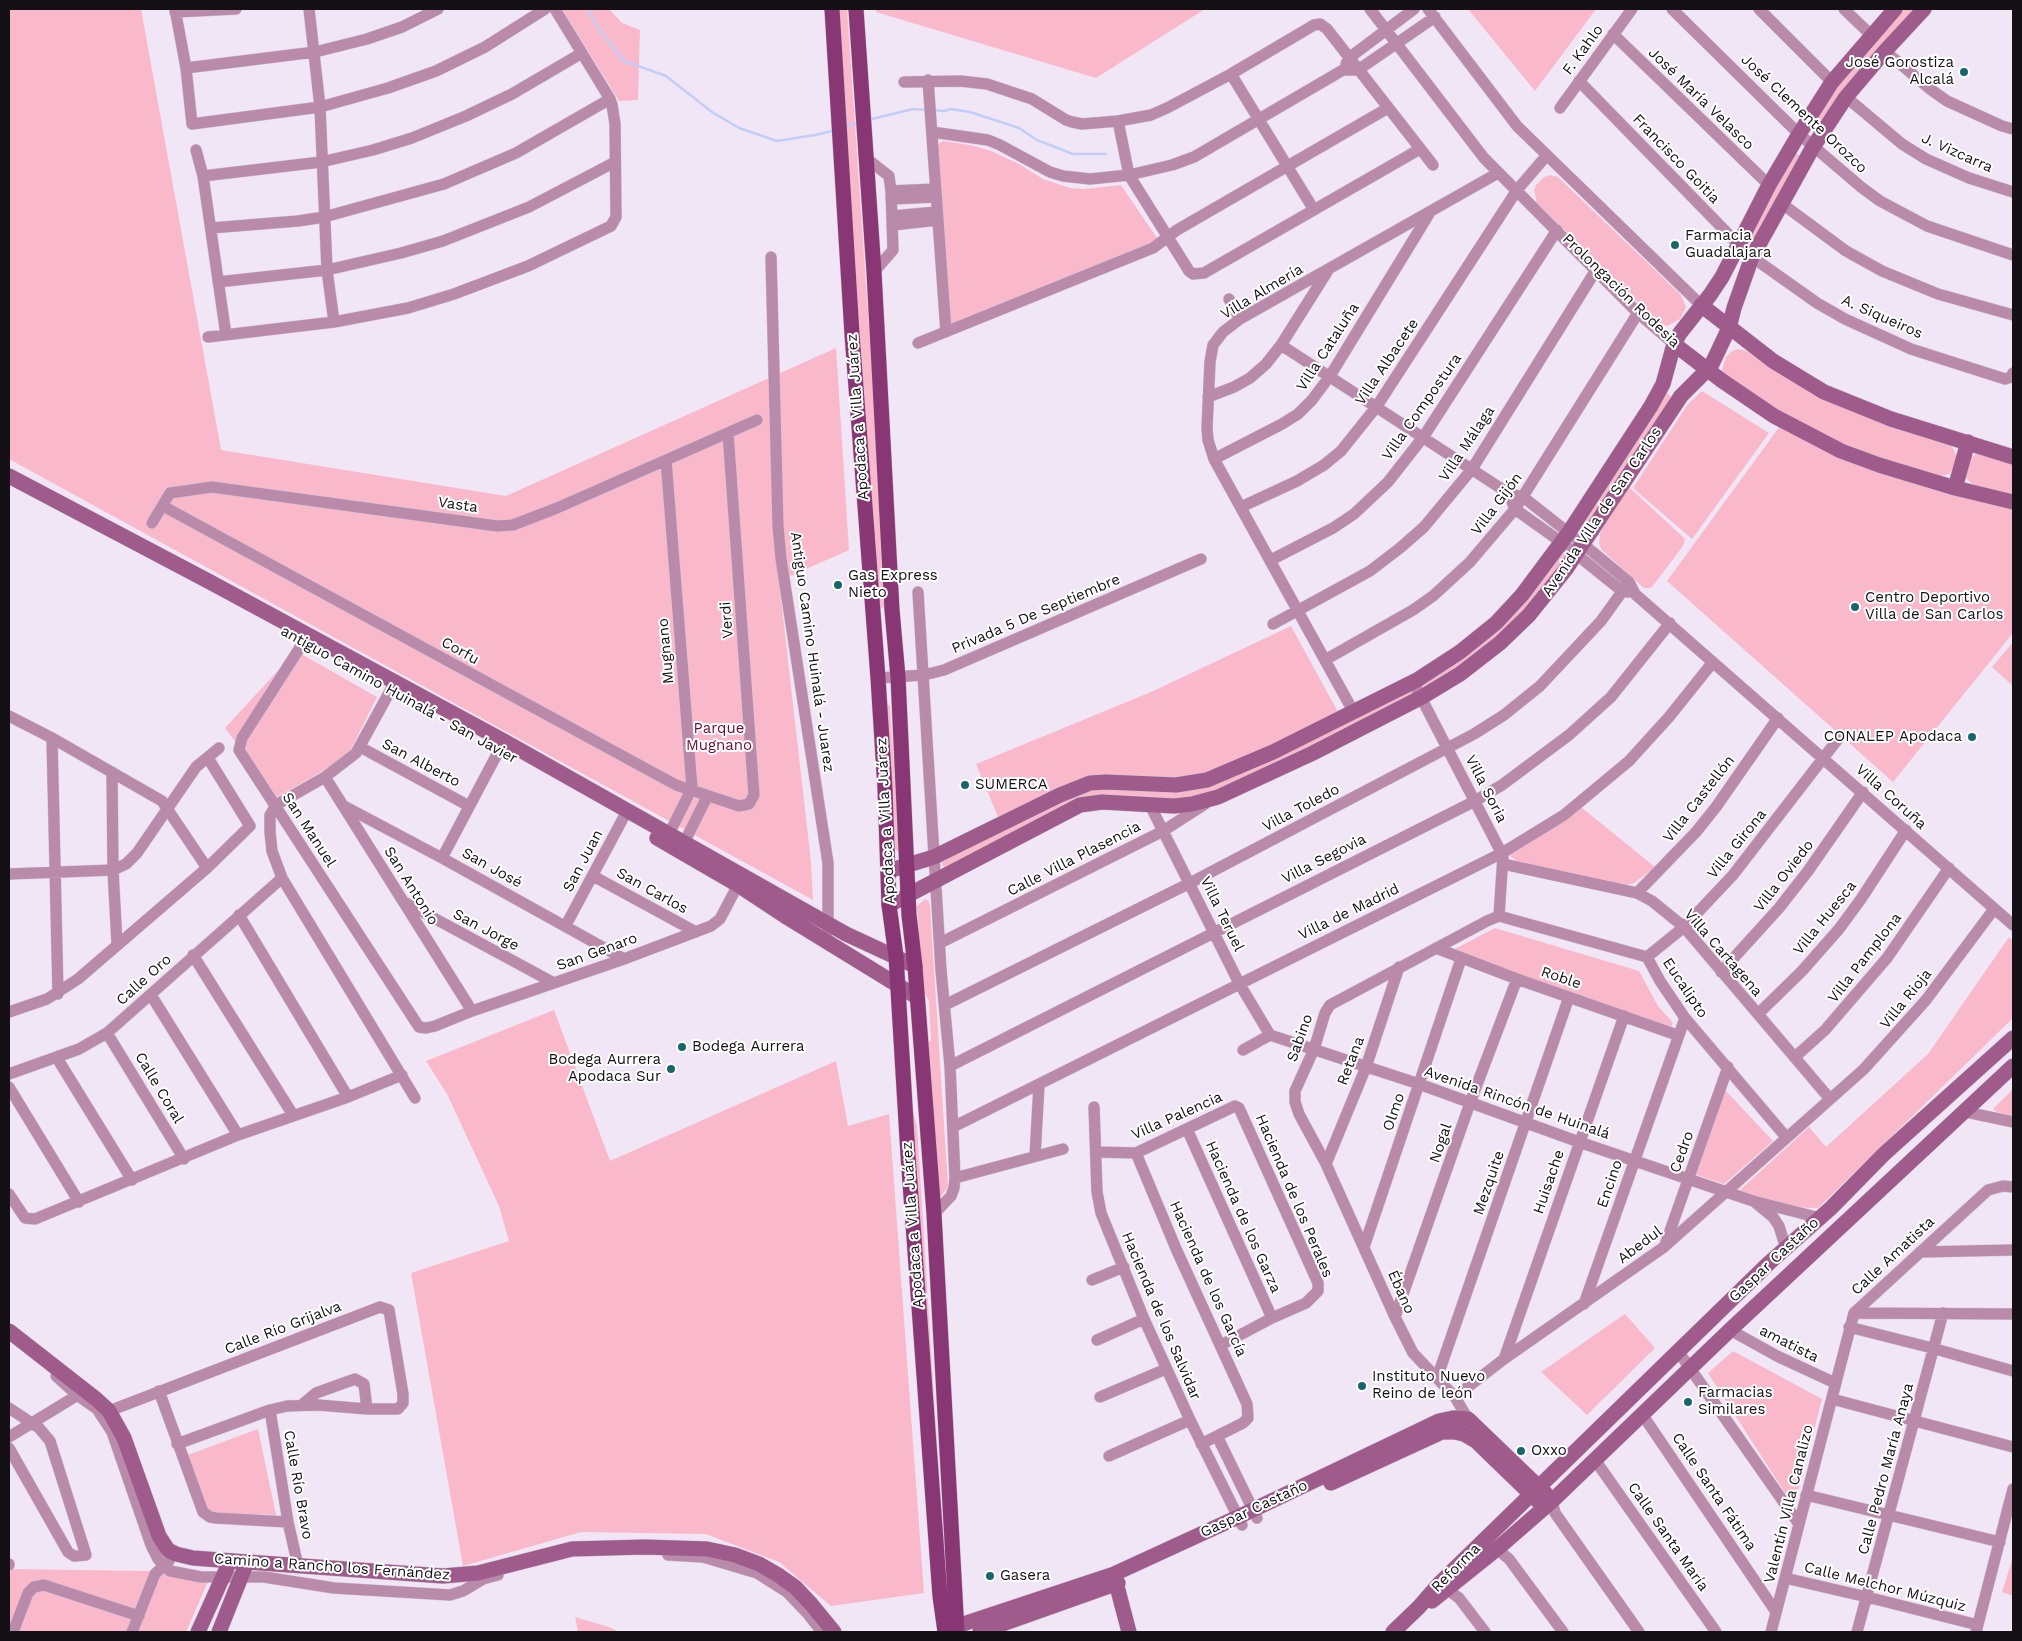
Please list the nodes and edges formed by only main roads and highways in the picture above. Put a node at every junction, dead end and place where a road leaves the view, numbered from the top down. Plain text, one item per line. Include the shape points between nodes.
1 (832, 9) edge
2 (856, 9) edge
3 (939, 1320) junction
4 (920, 1322) junction
5 (951, 1630) edge

1 - 4 main road, Apodaca a Villa Juárez via 878,678 889,905 896,956
2 - 3 main road, Apodaca a Villa Juárez via 898,677 908,896 934,1214
3 - 4 main road
3 - 5 main road, Apodaca a Villa Juárez
4 - 5 main road, Apodaca a Villa Juárez via 940,1596

